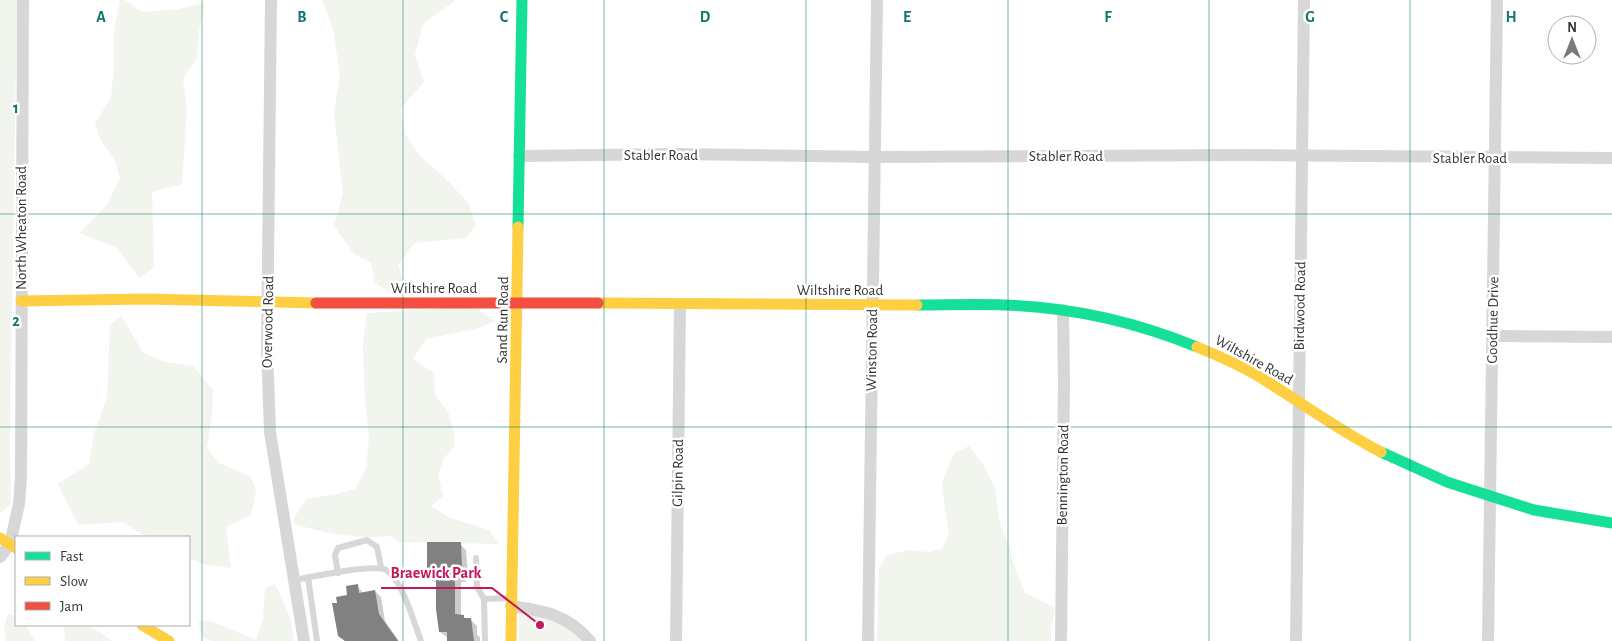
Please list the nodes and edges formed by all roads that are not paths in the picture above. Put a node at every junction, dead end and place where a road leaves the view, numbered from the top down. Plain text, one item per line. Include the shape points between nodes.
1 (23, 0) edge
2 (271, 0) edge
3 (522, 0) edge
4 (877, 0) edge
5 (1304, 0) edge
6 (1497, 0) edge
7 (519, 156) junction
8 (876, 156) junction
9 (1303, 156) junction
10 (1496, 158) junction
11 (1612, 158) edge
12 (21, 301) junction
13 (518, 302) junction
14 (268, 303) junction
15 (680, 304) junction
16 (872, 305) junction
17 (1063, 310) junction
18 (1492, 336) junction
19 (1612, 337) edge
20 (1299, 403) junction
21 (1490, 497) junction
22 (1612, 523) edge
23 (9, 544) edge
24 (0, 557) edge
25 (476, 558) dead end
26 (381, 567) junction
27 (338, 573) junction
28 (308, 577) junction
29 (295, 580) junction
30 (484, 599) junction
31 (511, 602) junction
32 (144, 626) edge
33 (169, 641) edge
34 (304, 641) edge
35 (317, 641) edge
36 (421, 641) edge
37 (485, 641) edge
38 (511, 641) edge
39 (590, 641) edge
40 (676, 641) edge
41 (868, 641) edge
42 (1061, 641) edge
43 (1296, 641) edge
44 (1488, 641) edge

1 - 12 street, North Wheaton Road
2 - 14 street, Overwood Road
3 - 7 street, Sand Run Road
4 - 8 street, Winston Road
5 - 9 street, Birdwood Road
6 - 10 street, Goodhue Drive
7 - 8 street, Stabler Road
7 - 13 street, Sand Run Road
8 - 9 street, Stabler Road
8 - 16 street, Winston Road
9 - 10 street, Stabler Road
9 - 20 street, Birdwood Road
10 - 11 street, Stabler Road
10 - 18 street, Goodhue Drive
12 - 14 street, Wiltshire Road via 146,299
12 - 23 street, North Wheaton Road via 21,476 19,504
13 - 14 street, Wiltshire Road
13 - 15 street, Wiltshire Road
13 - 31 street, Sand Run Road
14 - 29 street, Overwood Road via 270,432
15 - 16 street, Wiltshire Road
15 - 40 street, Gilpin Road
16 - 17 street, Wiltshire Road via 1005,305
16 - 41 street, Winston Road
17 - 20 street, Wiltshire Road via 1116,320 1168,335 1261,378
17 - 42 street, Bennington Road
18 - 19 street
18 - 21 street, Goodhue Drive
20 - 21 street, Wiltshire Road via 1363,443 1447,482
20 - 43 street, Birdwood Road
21 - 22 street, Wiltshire Road via 1534,510
21 - 44 street, Goodhue Drive
23 - 24 street
25 - 30 lane via 477,587
26 - 27 lane
26 - 27 lane via 377,547 367,540 338,548 335,555
26 - 36 lane via 398,582
27 - 28 lane
28 - 29 lane
28 - 35 lane
29 - 34 street, Overwood Road
30 - 31 lane
30 - 37 lane
31 - 38 street, Sand Run Road
31 - 39 street via 553,614 572,624
32 - 33 street

